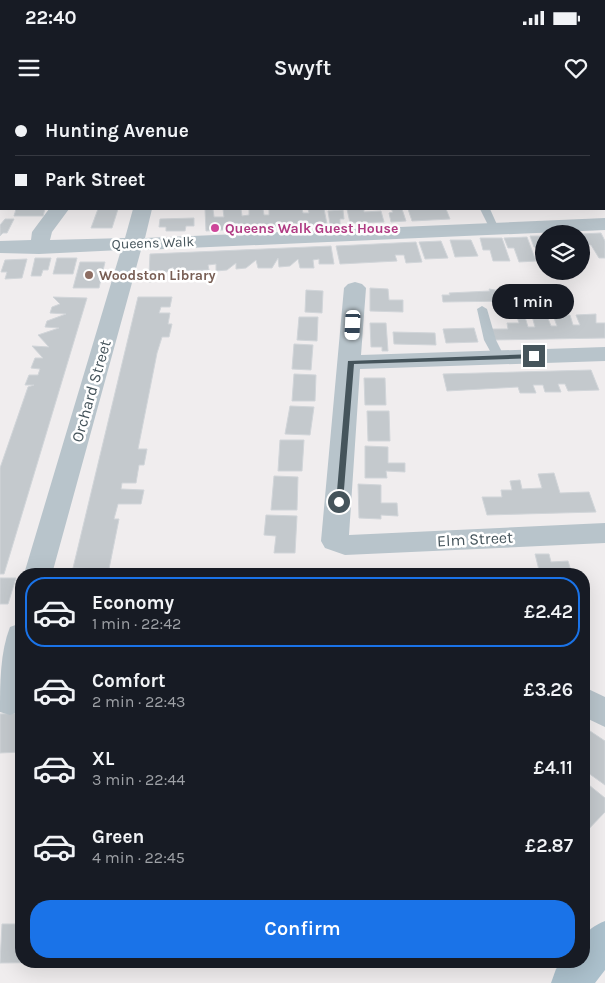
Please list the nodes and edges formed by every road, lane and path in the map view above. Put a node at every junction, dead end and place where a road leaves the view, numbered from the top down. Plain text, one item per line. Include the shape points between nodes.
1 (58, 210) edge
2 (142, 210) edge
3 (485, 210) edge
4 (605, 224) edge
5 (494, 229) junction
6 (133, 244) junction
7 (0, 247) edge
8 (40, 248) junction
9 (355, 288) dead end
10 (482, 309) dead end
11 (605, 354) edge
12 (499, 358) junction
13 (350, 362) junction
14 (605, 533) edge
15 (40, 568) edge
16 (15, 672) edge
17 (10, 702) edge
18 (590, 704) edge
19 (605, 714) edge
20 (605, 940) edge
21 (590, 958) edge
22 (582, 968) edge
23 (570, 983) edge

1 - 8 street via 42,232
2 - 6 street, Orchard Street
3 - 5 lane
4 - 5 street, Queens Walk
5 - 6 street, Queens Walk
6 - 8 street, Queens Walk
6 - 15 street, Orchard Street
7 - 8 street, Queens Walk
9 - 13 street
10 - 12 lane via 490,340
11 - 12 street
12 - 13 street
13 - 14 street, Elm Street via 335,541 344,545
16 - 17 street
18 - 19 street
20 - 21 main road
22 - 23 main road

